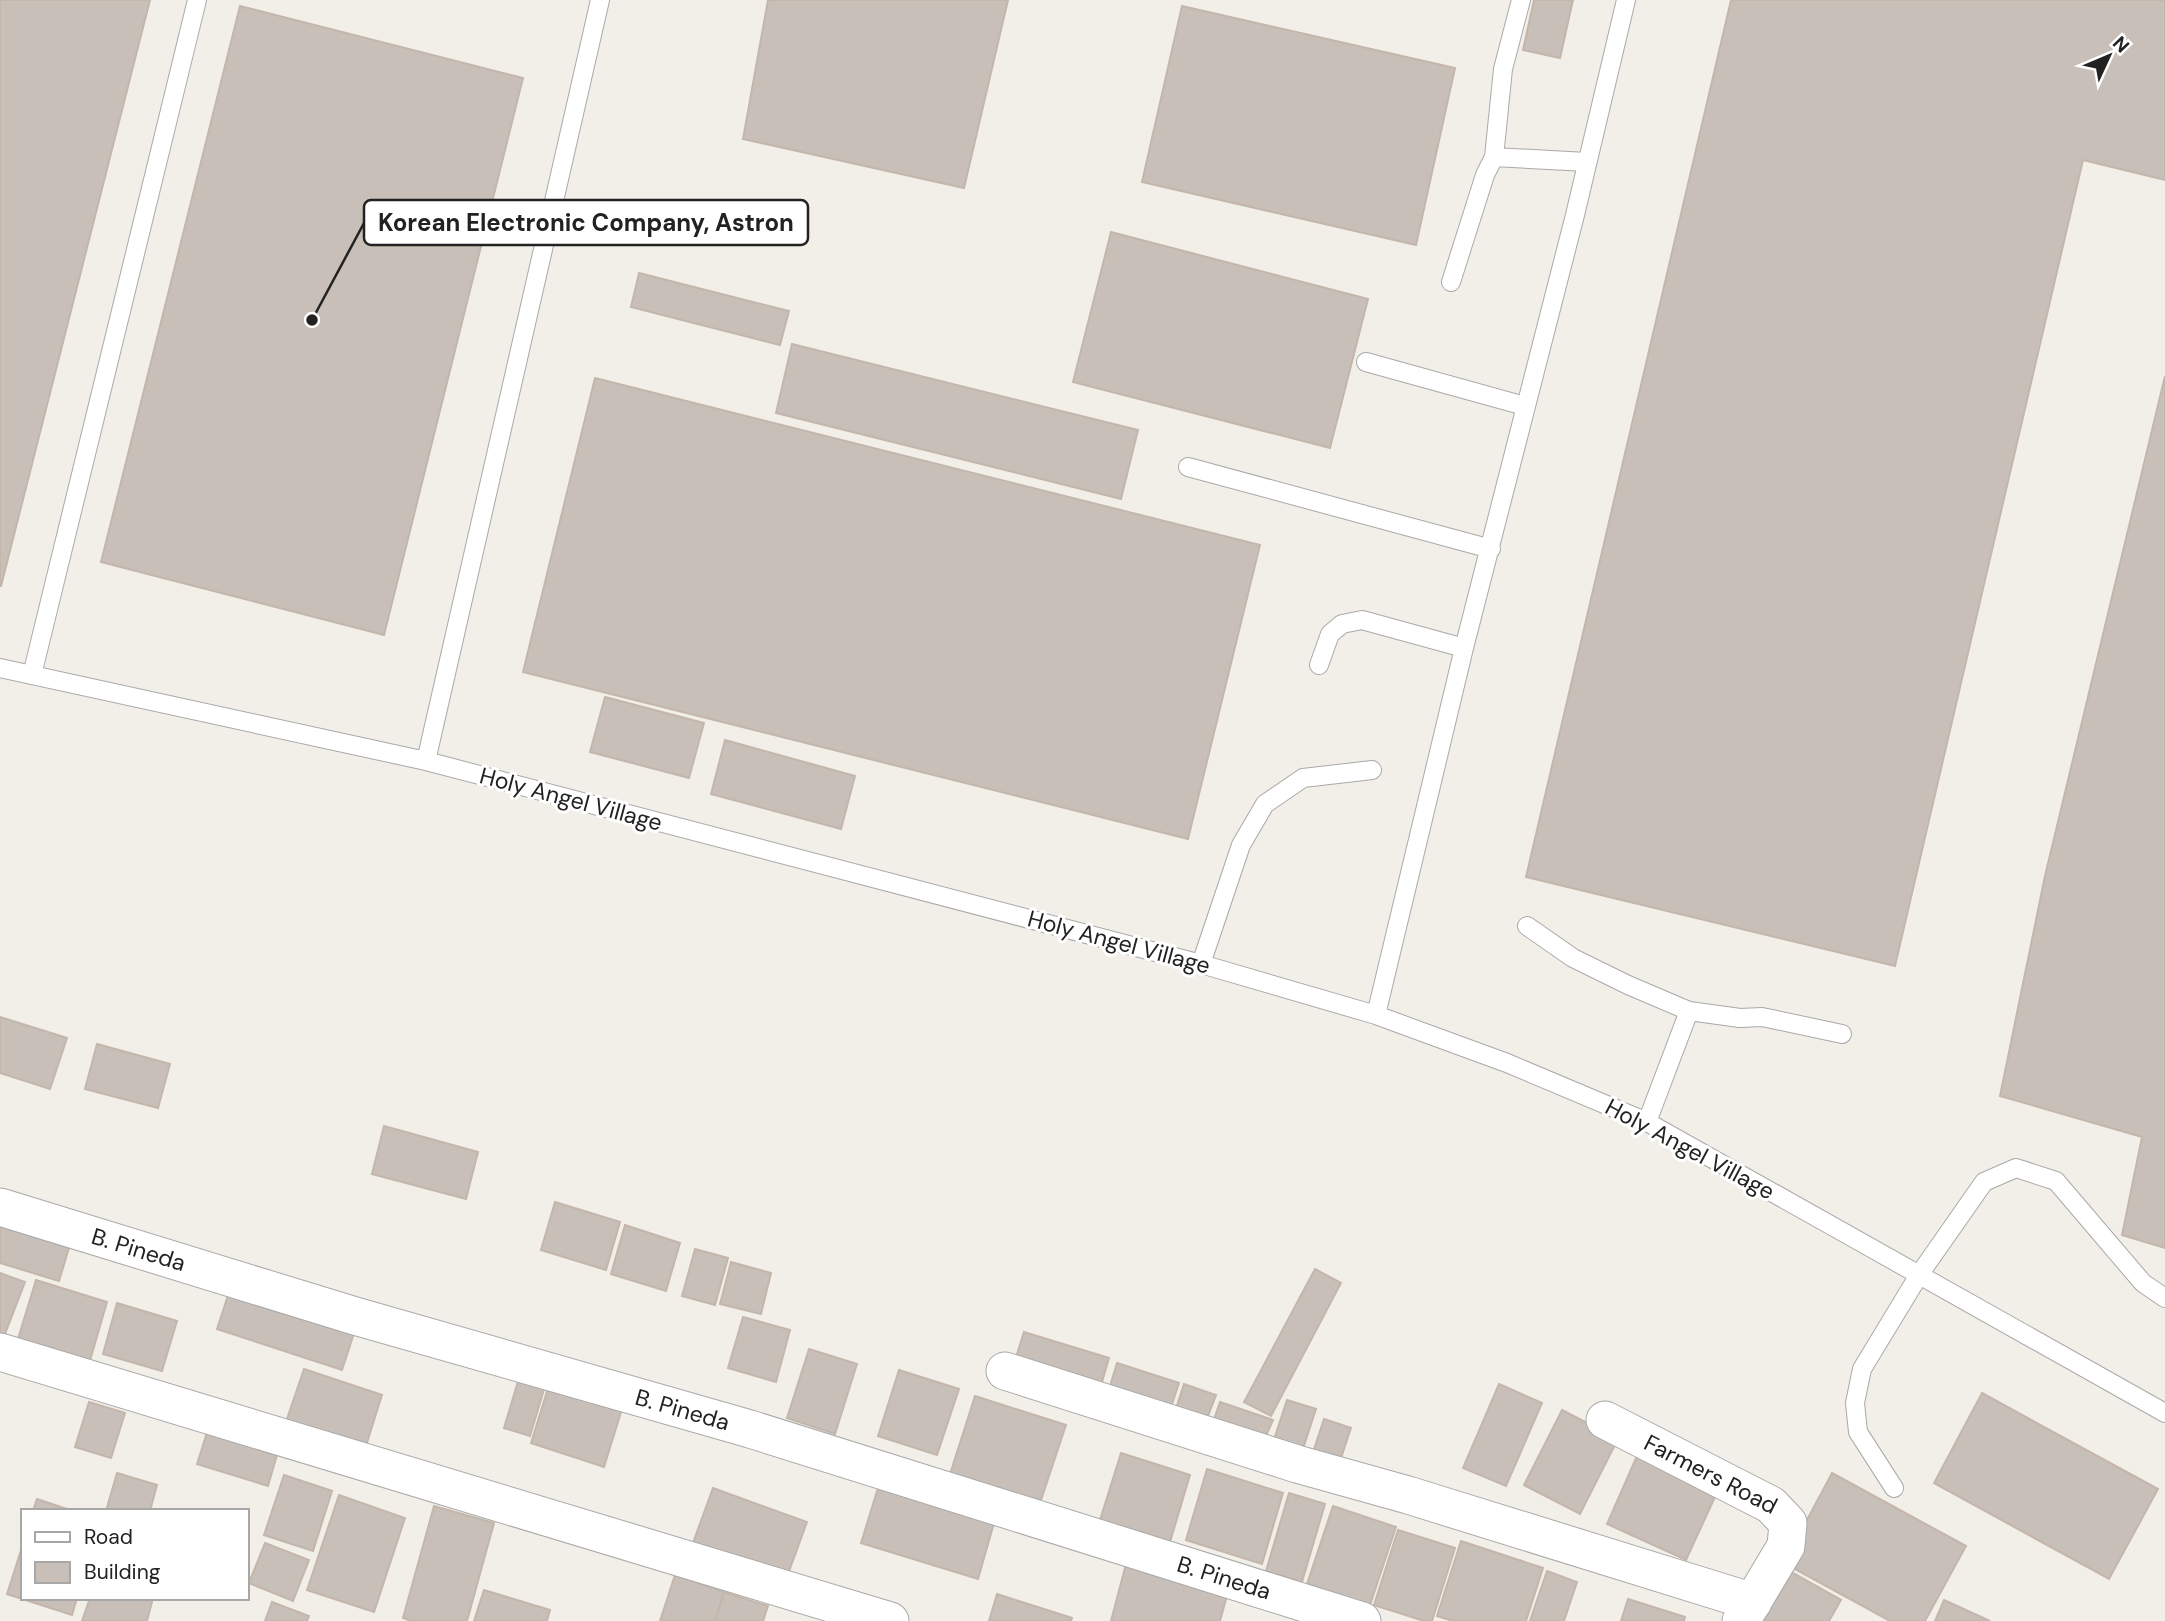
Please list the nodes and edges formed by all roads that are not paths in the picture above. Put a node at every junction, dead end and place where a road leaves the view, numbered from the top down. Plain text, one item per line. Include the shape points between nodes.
1 (197, 0) edge
2 (600, 0) edge
3 (1521, 0) edge
4 (1626, 0) edge
5 (1494, 157) junction
6 (1587, 162) junction
7 (1451, 282) dead end
8 (1366, 362) dead end
9 (1525, 406) junction
10 (1188, 467) dead end
11 (1491, 549) junction
12 (1464, 648) junction
13 (1319, 665) dead end
14 (0, 668) edge
15 (32, 676) junction
16 (426, 761) junction
17 (1372, 770) dead end
18 (1527, 926) dead end
19 (1201, 964) junction
20 (1689, 1011) junction
21 (1376, 1015) junction
22 (1842, 1034) dead end
23 (1647, 1122) junction
24 (0, 1207) edge
25 (1919, 1275) junction
26 (2165, 1298) edge
27 (0, 1352) edge
28 (1005, 1371) dead end
29 (2165, 1413) edge
30 (1605, 1420) dead end
31 (1894, 1488) dead end
32 (1747, 1611) edge
33 (890, 1621) edge
34 (1362, 1621) edge

1 - 15 lane
2 - 16 lane
3 - 5 lane via 1503,69
4 - 6 lane
5 - 6 lane
5 - 7 lane
6 - 9 lane
8 - 9 lane
9 - 11 lane
10 - 11 lane
11 - 12 lane
12 - 13 lane via 1362,620 1342,624 1330,634
12 - 21 lane
14 - 15 lane, Holy Angel Village
15 - 16 lane, Holy Angel Village
16 - 19 lane, Holy Angel Village
17 - 19 lane via 1303,778 1265,804 1241,845
18 - 20 lane via 1573,958
19 - 21 lane, Holy Angel Village
20 - 22 lane via 1762,1017
20 - 23 lane
21 - 23 lane, Holy Angel Village
23 - 25 lane, Holy Angel Village
24 - 34 street, B. Pineda via 381,1324 750,1429
25 - 26 lane via 1984,1182 2016,1168 2056,1181 2143,1283
25 - 29 lane, Holy Angel Village
25 - 31 lane via 1862,1369 1855,1403 1858,1432
27 - 33 street
28 - 32 street via 1408,1495
30 - 32 street, Farmers Road via 1771,1505 1788,1522 1786,1546

